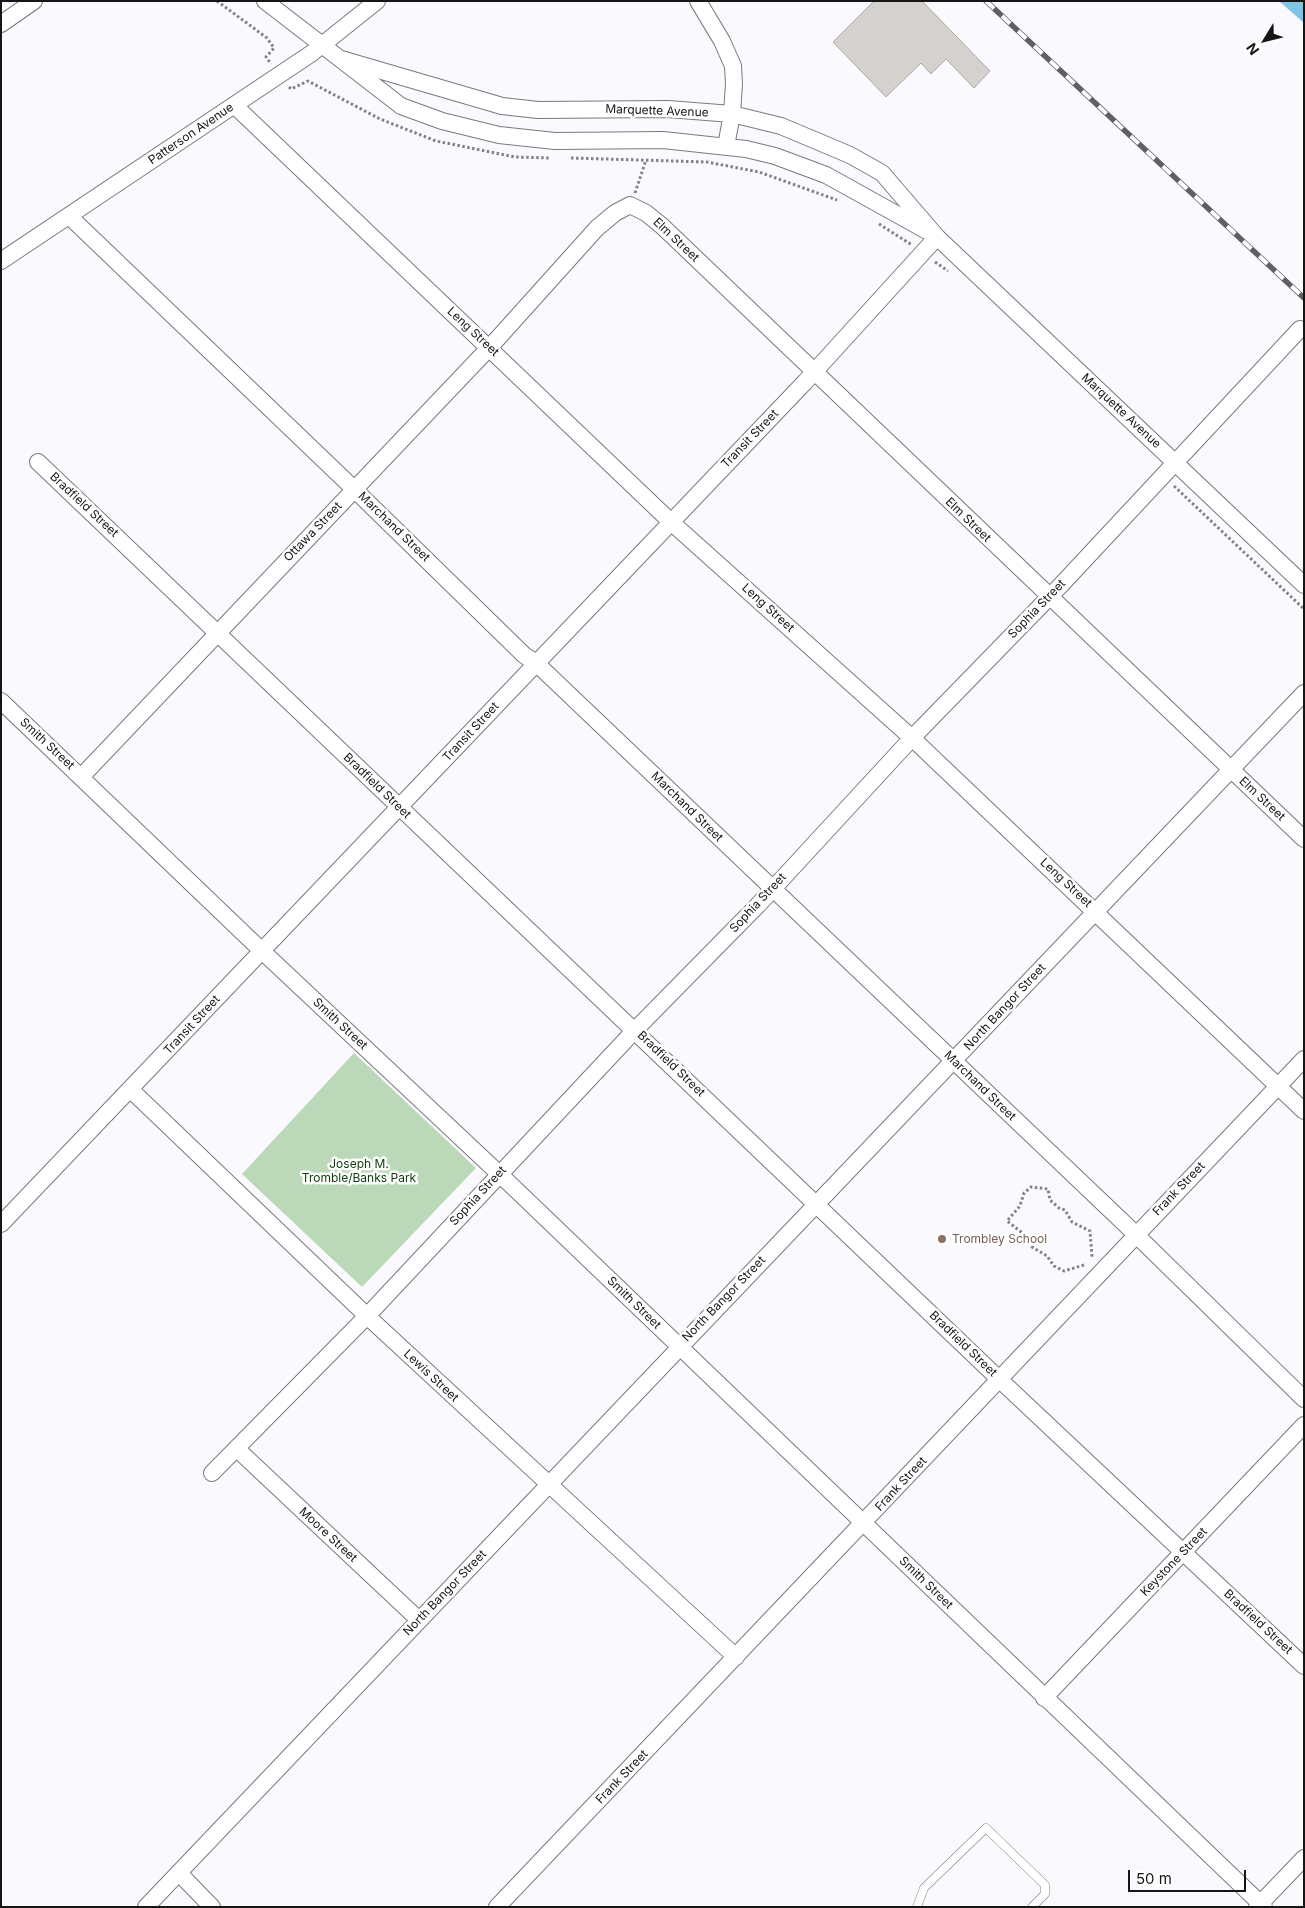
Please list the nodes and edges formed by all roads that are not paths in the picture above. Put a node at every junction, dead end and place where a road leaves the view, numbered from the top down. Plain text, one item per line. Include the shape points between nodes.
1 (34, 1) edge
2 (265, 1) edge
3 (376, 1) edge
4 (698, 1) edge
5 (1, 24) edge
6 (322, 44) junction
7 (341, 58) junction
8 (234, 105) junction
9 (732, 114) junction
10 (726, 146) junction
11 (630, 206) joint
12 (69, 216) junction
13 (937, 237) junction
14 (1, 261) edge
15 (1300, 329) dead end
16 (490, 347) junction
17 (814, 372) junction
18 (38, 462) dead end
19 (1175, 462) junction
20 (354, 489) junction
21 (672, 522) junction
22 (1304, 586) edge
23 (1049, 597) junction
24 (218, 631) junction
25 (536, 663) junction
26 (1304, 693) edge
27 (1, 701) edge
28 (912, 738) junction
29 (1231, 770) junction
30 (81, 777) junction
31 (400, 808) junction
32 (1304, 839) edge
33 (773, 888) junction
34 (1096, 912) junction
35 (262, 951) junction
36 (635, 1030) junction
37 (1304, 1059) edge
38 (954, 1061) junction
39 (1278, 1086) junction
40 (131, 1090) junction
41 (1304, 1111) edge
42 (499, 1174) junction
43 (817, 1204) junction
44 (1, 1224) edge
45 (1136, 1235) junction
46 (367, 1316) junction
47 (679, 1347) junction
48 (999, 1379) junction
49 (1304, 1399) edge
50 (1304, 1425) edge
51 (237, 1449) junction
52 (212, 1473) dead end
53 (548, 1484) junction
54 (864, 1524) junction
55 (1183, 1552) junction
56 (419, 1620) junction
57 (736, 1657) junction
58 (1304, 1666) edge
59 (1044, 1698) junction
60 (1304, 1858) edge
61 (179, 1873) junction
62 (1261, 1906) edge
63 (146, 1907) edge
64 (212, 1907) edge
65 (497, 1907) edge
66 (917, 1907) edge
67 (1032, 1907) edge

1 - 5 street
2 - 6 street, Marquette Avenue
3 - 6 street, Patterson Avenue
4 - 9 street via 733,66
6 - 7 street, Marquette Avenue
6 - 8 street, Patterson Avenue
7 - 9 street, Marquette Avenue via 502,106 538,110 668,109
7 - 10 street, Marquette Avenue via 401,106 471,130 555,141 663,140
8 - 12 street, Patterson Avenue
8 - 16 street, Leng Street
9 - 10 street
9 - 13 street, Marquette Avenue via 782,126 816,139 882,173
10 - 13 street, Marquette Avenue via 775,156 826,176
11 - 16 street, Ottawa Street via 597,228
11 - 17 street, Elm Street via 646,213 662,226
12 - 14 street, Patterson Avenue
12 - 20 street, Marchand Street
13 - 17 street, Transit Street
13 - 19 street, Marquette Avenue
15 - 19 street, Sophia Street
16 - 20 street, Ottawa Street
16 - 21 street, Leng Street
17 - 21 street, Transit Street
17 - 23 street, Elm Street
18 - 24 street, Bradfield Street
19 - 22 street, Marquette Avenue
19 - 23 street, Sophia Street
20 - 24 street, Ottawa Street
20 - 25 street, Marchand Street via 524,655
21 - 25 street, Transit Street
21 - 28 street, Leng Street
23 - 28 street, Sophia Street
23 - 29 street, Elm Street
24 - 30 street, Ottawa Street
24 - 31 street, Bradfield Street
25 - 31 street, Transit Street
25 - 33 street, Marchand Street
26 - 29 street, North Bangor Street
27 - 30 street, Smith Street
28 - 33 street, Sophia Street
28 - 34 street, Leng Street
29 - 32 street, Elm Street
29 - 34 street, North Bangor Street
30 - 35 street, Smith Street
31 - 35 street, Transit Street
31 - 36 street, Bradfield Street
33 - 36 street, Sophia Street
33 - 38 street, Marchand Street
34 - 38 street, North Bangor Street
34 - 39 street, Leng Street
35 - 40 street, Transit Street
35 - 42 street, Smith Street
36 - 42 street, Sophia Street
36 - 43 street, Bradfield Street
37 - 39 street, Frank Street
38 - 43 street, North Bangor Street
38 - 45 street, Marchand Street
39 - 41 street, Leng Street
39 - 45 street, Frank Street
40 - 44 street, Transit Street
40 - 46 street, Lewis Street
42 - 46 street, Sophia Street
42 - 47 street, Smith Street
43 - 47 street, North Bangor Street
43 - 48 street, Bradfield Street
45 - 48 street, Frank Street
45 - 49 street, Marchand Street
46 - 51 street, Sophia Street
46 - 53 street, Lewis Street
47 - 53 street, North Bangor Street
47 - 54 street, Smith Street
48 - 54 street, Frank Street
48 - 55 street, Bradfield Street
50 - 55 street, Keystone Street
51 - 52 street, Sophia Street
51 - 56 street, Moore Street
53 - 56 street, North Bangor Street
53 - 57 street, Lewis Street
54 - 57 street, Frank Street
54 - 59 street, Smith Street
55 - 58 street, Bradfield Street
55 - 59 street, Keystone Street
56 - 61 street, North Bangor Street
57 - 65 street, Frank Street
59 - 62 street, Smith Street
60 - 62 street
61 - 63 street, North Bangor Street
61 - 64 street
66 - 67 lane via 924,1888 986,1828 1046,1885 1044,1894

